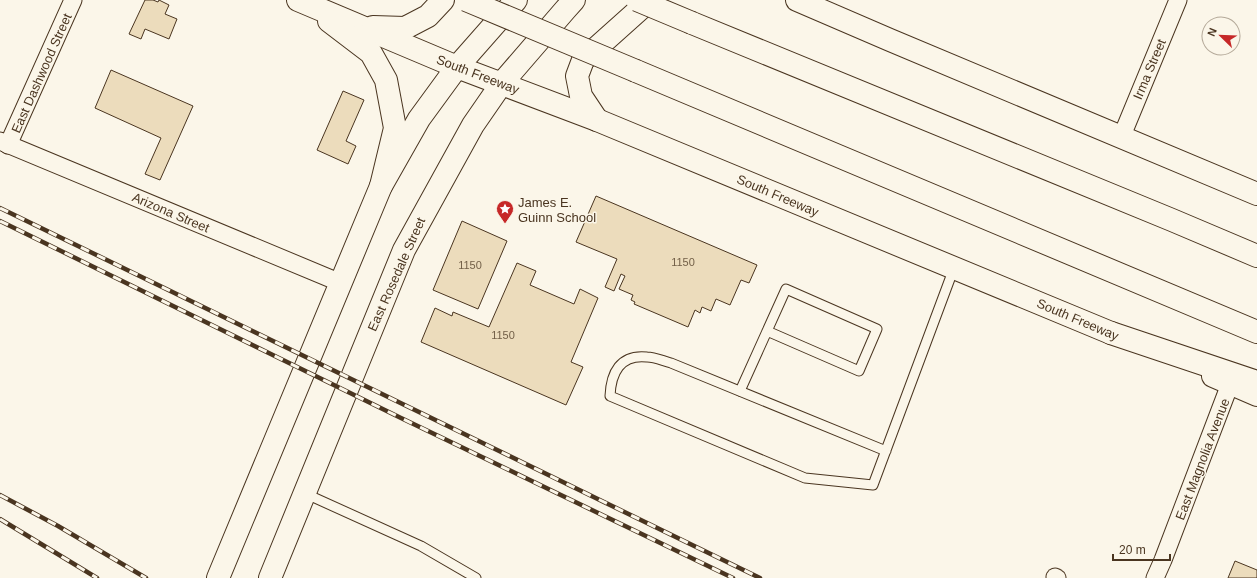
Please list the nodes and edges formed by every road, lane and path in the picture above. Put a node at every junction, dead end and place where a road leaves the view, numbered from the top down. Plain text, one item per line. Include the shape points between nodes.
1 (73, 0) edge
2 (443, 0) edge
3 (466, 0) edge
4 (516, 0) edge
5 (574, 0) edge
6 (637, 0) edge
7 (650, 0) edge
8 (797, 0) edge
9 (1178, 0) edge
10 (301, 1) edge
11 (362, 27) junction
12 (457, 67) junction
13 (502, 83) junction
14 (597, 120) junction
15 (1121, 138) junction
16 (4, 143) edge
17 (381, 186) junction
18 (1257, 194) edge
19 (1257, 256) edge
20 (954, 268) junction
21 (341, 283) junction
22 (767, 331) junction
23 (1257, 332) edge
24 (1111, 333) junction
25 (1257, 382) edge
26 (1230, 384) junction
27 (740, 391) junction
28 (1257, 395) edge
29 (886, 451) junction
30 (304, 493) junction
31 (218, 578) edge
32 (270, 578) edge
33 (476, 578) edge
34 (1155, 578) edge

1 - 16 street, East Dashwood Street
2 - 11 main road via 428,16 405,28
3 - 23 main road, bridge
4 - 12 main road
5 - 13 main road, East Rosedale Street
6 - 19 main road, bridge
7 - 14 main road via 584,60 577,76 581,96
8 - 15 main road
9 - 15 street, Irma Street
10 - 11 main road, South Freeway
10 - 17 main road via 371,53 386,80 395,128
11 - 12 main road, South Freeway
12 - 13 main road, South Freeway
12 - 17 main road via 419,119
13 - 14 main road, South Freeway
13 - 30 main road, East Rosedale Street via 473,125 411,236
14 - 20 main road, South Freeway
15 - 18 main road
16 - 21 street, Arizona Street
17 - 21 main road
20 - 24 main road, South Freeway
20 - 29 lane
21 - 31 main road
22 - 22 lane via 786,289 877,329 859,370
22 - 27 lane
24 - 25 main road
24 - 26 main road, South Freeway
26 - 28 main road, South Freeway
26 - 34 street, East Magnolia Avenue
27 - 29 lane
27 - 29 lane via 671,363 647,357 628,358 616,369 610,382 610,396 805,478 873,485
30 - 32 main road, East Rosedale Street
30 - 33 lane via 421,546

